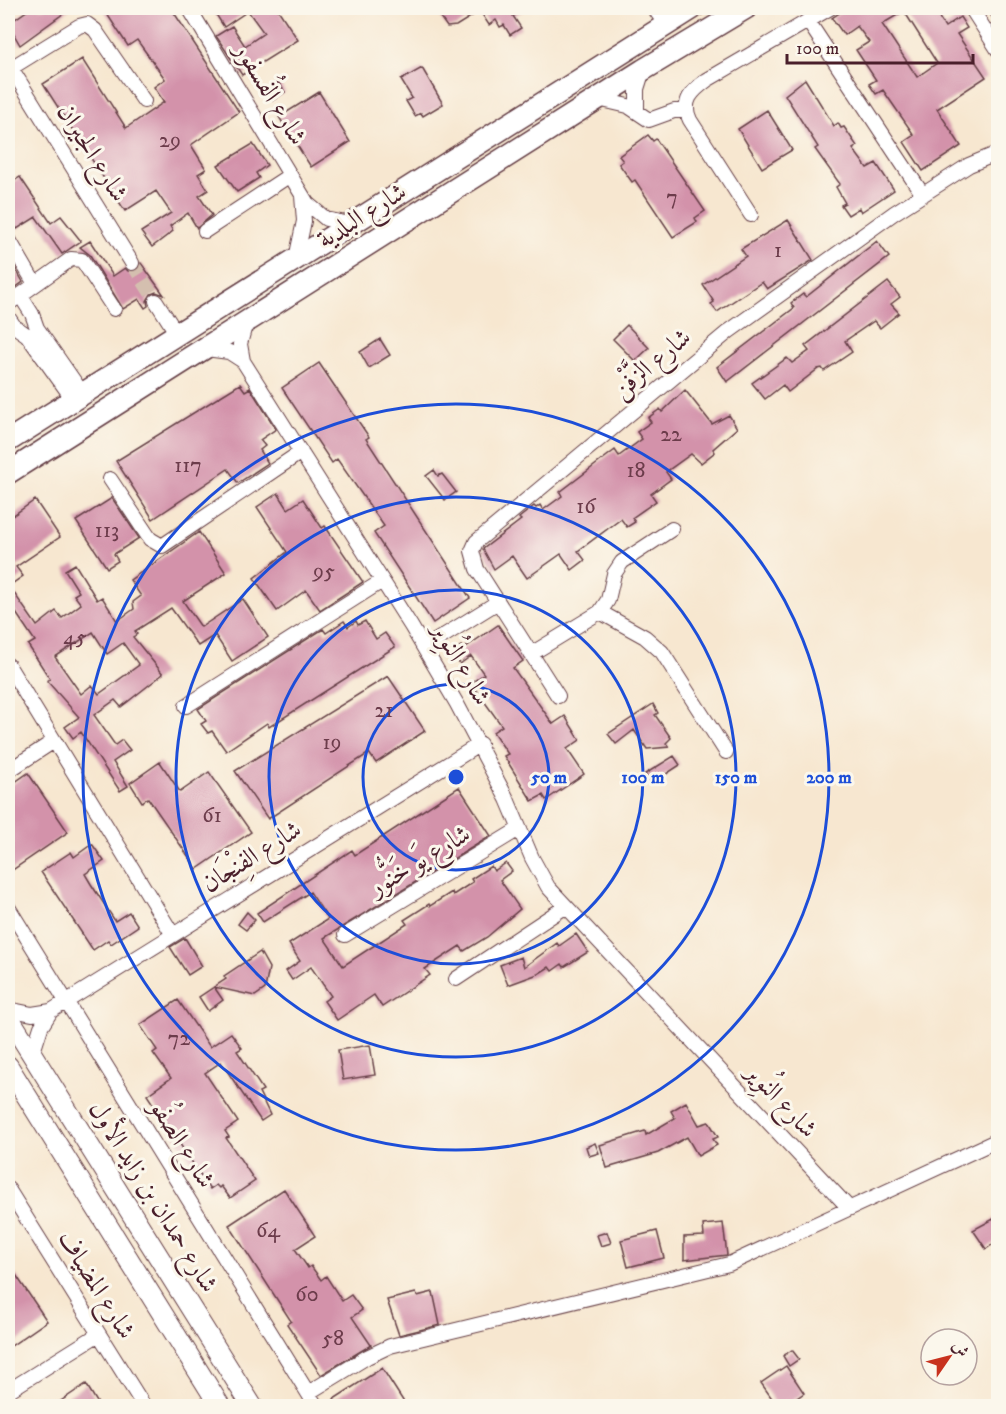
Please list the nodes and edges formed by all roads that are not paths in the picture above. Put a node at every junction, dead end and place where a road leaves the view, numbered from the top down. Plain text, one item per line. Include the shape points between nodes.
1 (189, 8) edge
2 (693, 8) edge
3 (746, 8) edge
4 (830, 8) edge
5 (971, 8) edge
6 (995, 8) edge
7 (999, 13) edge
8 (660, 16) edge
9 (808, 21) junction
10 (999, 50) edge
11 (9, 66) edge
12 (643, 70) junction
13 (598, 99) junction
14 (144, 101) dead end
15 (637, 110) junction
16 (686, 111) junction
17 (999, 153) edge
18 (291, 175) junction
19 (923, 195) junction
20 (302, 196) junction
21 (751, 215) dead end
22 (350, 224) junction
23 (205, 231) dead end
24 (8, 238) edge
25 (296, 259) junction
26 (132, 263) tunnel mouth
27 (35, 284) junction
28 (20, 295) junction
29 (156, 301) tunnel mouth
30 (8, 304) edge
31 (114, 309) dead end
32 (8, 317) edge
33 (248, 319) junction
34 (177, 334) junction
35 (204, 349) junction
36 (243, 361) junction
37 (78, 397) junction
38 (8, 441) edge
39 (301, 452) junction
40 (8, 473) edge
41 (110, 479) dead end
42 (672, 529) dead end
43 (382, 581) junction
44 (498, 602) junction
45 (600, 612) junction
46 (424, 648) junction
47 (531, 654) junction
48 (8, 665) edge
49 (558, 696) dead end
50 (186, 706) dead end
51 (54, 741) junction
52 (480, 744) junction
53 (726, 752) dead end
54 (8, 771) edge
55 (519, 829) junction
56 (8, 907) edge
57 (565, 907) junction
58 (172, 935) junction
59 (345, 935) dead end
60 (456, 979) dead end
61 (66, 1002) junction
62 (8, 1009) edge
63 (51, 1011) junction
64 (8, 1016) edge
65 (32, 1055) junction
66 (8, 1066) edge
67 (999, 1140) edge
68 (8, 1189) edge
69 (849, 1208) junction
70 (99, 1334) junction
71 (8, 1391) edge
72 (308, 1393) junction
73 (144, 1407) edge
74 (220, 1407) edge
75 (252, 1407) edge
76 (316, 1407) edge

1 - 18 street, شارع الفُسفور
2 - 8 main road, شارع البلدية
3 - 12 main road, شارع البلدية
4 - 9 street
5 - 10 street
6 - 7 street
8 - 22 main road, شارع البلدية
9 - 16 street via 706,80 692,92
9 - 19 street
11 - 14 street, شارع الجيران via 87,24
11 - 26 street, شارع الجيران
12 - 13 main road, شارع البلدية
12 - 15 street via 637,89
13 - 15 street
13 - 33 main road, شارع البلدية
15 - 16 street via 653,120 674,111
16 - 21 street
17 - 19 street, شارع الزَّفْن via 969,165
18 - 20 street, شارع الفُسفور
18 - 23 street, شارع الفُسفور
19 - 44 street, شارع الزَّفْن via 728,332 482,536 472,551 473,560
20 - 22 street, شارع الفُسفور via 319,215
20 - 25 street, شارع الفُسفور via 304,221
22 - 25 main road, شارع البلدية
24 - 27 street
25 - 34 main road, شارع البلدية
27 - 28 street
27 - 31 street via 70,259 79,258
28 - 30 street
28 - 37 street
29 - 34 street
32 - 37 street
33 - 35 main road, شارع البلدية
33 - 36 street via 241,335
34 - 37 main road, شارع البلدية
35 - 36 street via 229,352
35 - 40 main road, شارع البلدية
36 - 39 street, شارع النُوِير
37 - 38 main road, شارع البلدية
39 - 41 street via 162,546 150,539
39 - 43 street, شارع النُوِير
42 - 45 street via 622,562
43 - 46 street, شارع النُوِير
43 - 50 street
44 - 46 street
44 - 47 street
45 - 47 street
45 - 53 street via 645,637 662,652
46 - 52 street, شارع النُوِير
47 - 49 street
48 - 51 street
51 - 54 street
51 - 58 street
52 - 55 street, شارع النُوِير
52 - 58 street, شارع الفِنْجَان
55 - 57 street, شارع النُوِير via 542,878
55 - 59 street, شارع يَو خَنُّور
56 - 61 street, شارع الصفُو
57 - 60 street
57 - 69 street, شارع النُوِير
58 - 61 street, شارع الفِنْجَان
61 - 63 street, شارع الفِنْجَان
61 - 72 street, شارع الصفُو
62 - 63 street, شارع الفِنْجَان via 32,1014
63 - 65 street
64 - 65 main road, شارع حمدان بن زايد الأول
65 - 75 main road, شارع حمدان بن زايد الأول
66 - 74 main road
67 - 69 street
68 - 70 street, شارع المضياف
69 - 72 street via 729,1264 390,1346
70 - 71 street
70 - 73 street, شارع المضياف
72 - 76 street, شارع الصفُو

